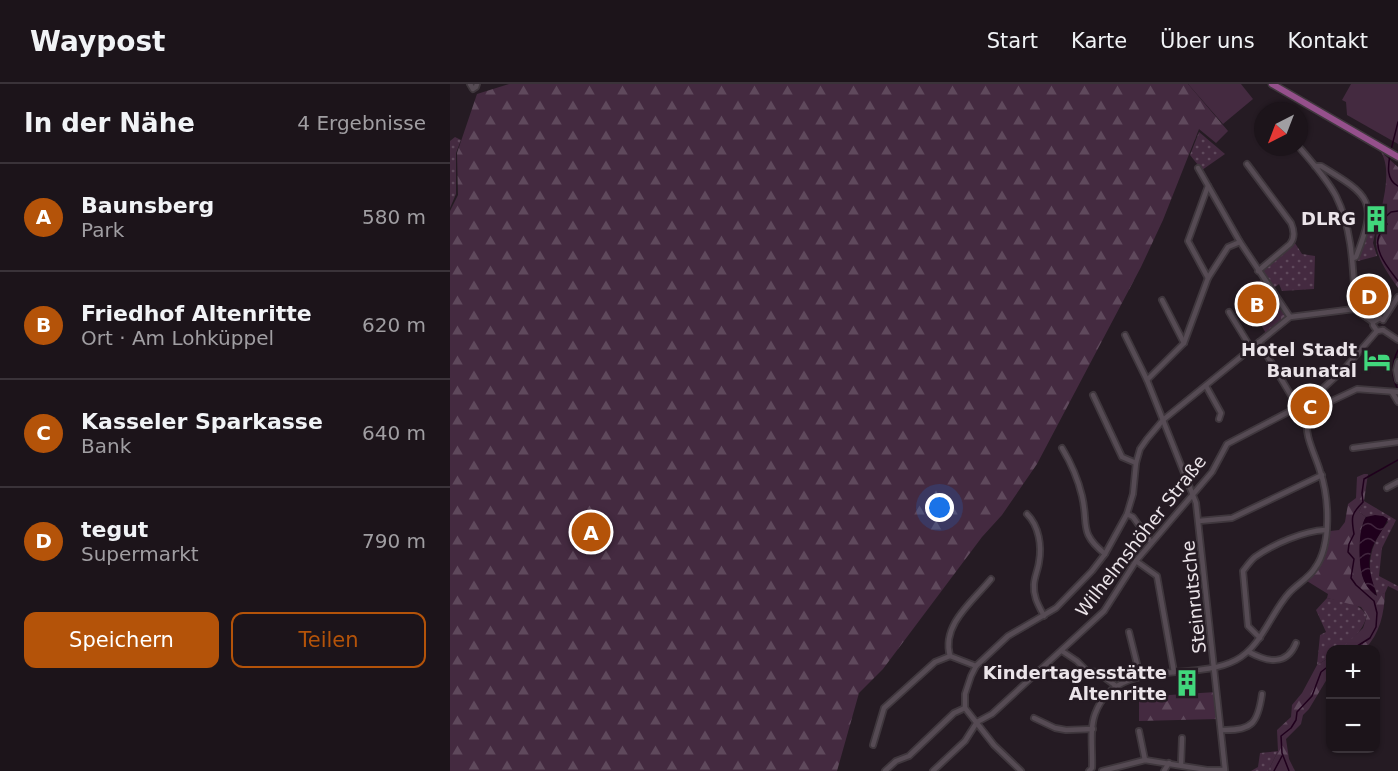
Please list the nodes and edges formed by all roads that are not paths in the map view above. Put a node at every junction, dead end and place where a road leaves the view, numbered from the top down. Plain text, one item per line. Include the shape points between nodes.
1 (470, 84) edge
2 (477, 84) edge
3 (1272, 84) edge
4 (1307, 156) edge
5 (1397, 157) edge
6 (1247, 164) dead end
7 (1315, 166) junction
8 (1198, 168) dead end
9 (1208, 186) junction
10 (1240, 242) junction
11 (1353, 258) junction
12 (1258, 271) junction
13 (1208, 278) junction
14 (1398, 297) edge
15 (1162, 300) dead end
16 (1353, 309) junction
17 (1229, 312) dead end
18 (1290, 317) junction
19 (1383, 320) junction
20 (1373, 322) junction
21 (1383, 330) junction
22 (1377, 331) junction
23 (1125, 335) dead end
24 (1398, 340) edge
25 (1259, 342) junction
26 (1184, 343) junction
27 (1251, 348) junction
28 (1398, 362) edge
29 (1147, 380) junction
30 (1398, 380) edge
31 (1206, 386) junction
32 (1395, 392) edge
33 (1317, 394) junction
34 (1093, 395) dead end
35 (1398, 402) edge
36 (1323, 405) junction
37 (1298, 407) junction
38 (1219, 419) dead end
39 (1163, 420) junction
40 (1398, 442) edge
41 (1062, 448) dead end
42 (1353, 448) dead end
43 (1136, 463) junction
44 (1322, 475) junction
45 (1398, 482) edge
46 (1387, 488) dead end
47 (1192, 494) junction
48 (1127, 513) junction
49 (1028, 514) dead end
50 (1199, 521) junction
51 (1325, 530) junction
52 (1151, 542) junction
53 (1105, 554) junction
54 (1137, 561) junction
55 (991, 579) dead end
56 (1044, 616) junction
57 (1129, 632) dead end
58 (1260, 638) junction
59 (1296, 643) dead end
60 (1062, 651) junction
61 (1249, 652) junction
62 (950, 656) junction
63 (976, 666) junction
64 (1215, 668) junction
65 (1174, 672) junction
66 (1140, 676) junction
67 (1116, 686) junction
68 (1262, 694) dead end
69 (965, 708) junction
70 (1034, 718) dead end
71 (977, 722) junction
72 (1093, 729) junction
73 (1222, 730) junction
74 (1139, 731) dead end
75 (1182, 738) dead end
76 (873, 745) dead end
77 (1145, 760) junction
78 (1169, 763) junction
79 (1181, 765) junction
80 (1092, 770) edge
81 (1207, 770) edge
82 (1226, 770) edge
83 (885, 771) edge
84 (933, 771) edge
85 (1021, 771) edge
86 (1102, 771) edge
87 (1164, 771) edge

1 - 2 street via 473,88
3 - 5 main road
4 - 7 street
6 - 12 street via 1293,228 1290,244
7 - 11 street via 1341,209
7 - 11 street via 1353,186 1365,200 1368,224
8 - 9 street
9 - 10 street
9 - 13 street via 1188,241
10 - 12 street
10 - 13 street via 1228,248
11 - 16 street
12 - 18 street
13 - 26 street
14 - 19 street
15 - 26 street
16 - 18 street
16 - 20 street
17 - 27 street
18 - 25 street
19 - 20 street
19 - 21 street
20 - 22 street
21 - 22 street
21 - 24 street
22 - 33 street, Wilhelmshöher Straße via 1346,368
23 - 29 street, Steinrutsche
25 - 27 street
25 - 37 street
26 - 29 street
27 - 31 street
28 - 30 street
29 - 39 street, Steinrutsche
31 - 38 street via 1221,413
31 - 39 street
32 - 35 street
32 - 36 street via 1357,389
33 - 36 street
33 - 37 street, Wilhelmshöher Straße
34 - 43 street via 1122,457
36 - 44 street via 1306,423
37 - 47 street, Wilhelmshöher Straße via 1227,444 1212,472
39 - 43 street via 1146,439
39 - 47 street, Steinrutsche
40 - 42 street
41 - 53 street via 1083,498 1087,534 1091,543
43 - 48 street
44 - 50 street via 1232,518
44 - 51 street
45 - 46 street
47 - 50 street, Steinrutsche
47 - 52 street, Wilhelmshöher Straße
48 - 52 street
48 - 53 street
49 - 56 street via 1038,534 1040,560 1034,586
50 - 64 street, Steinrutsche
51 - 58 street via 1327,537 1315,568 1289,594
51 - 58 street via 1311,531 1254,557 1243,571 1248,626
52 - 54 street, Wilhelmshöher Straße
53 - 56 street
54 - 60 street, Wilhelmshöher Straße via 1104,611
54 - 65 street via 1157,576
55 - 62 street via 953,624 947,644
56 - 63 street via 1008,636
57 - 66 street
58 - 61 street
59 - 61 street via 1293,652 1283,658 1261,659
60 - 67 street via 1087,671 1097,672
60 - 71 street, Wilhelmshöher Straße via 992,714
61 - 64 street
62 - 63 street
62 - 76 street via 935,662 884,708
63 - 69 street via 965,694
64 - 65 street
64 - 73 street, Steinrutsche
65 - 66 street
66 - 67 street
67 - 72 street via 1095,714
68 - 73 street via 1250,725 1239,731
69 - 71 street
69 - 83 street via 954,713 909,756
70 - 72 street via 1066,730
71 - 84 street, Wilhelmshöher Straße via 965,741
71 - 85 street
72 - 80 street
73 - 82 street, Steinrutsche
74 - 77 street
75 - 79 street
77 - 78 street
77 - 86 street
78 - 79 street
78 - 87 street
79 - 81 street
81 - 82 street

